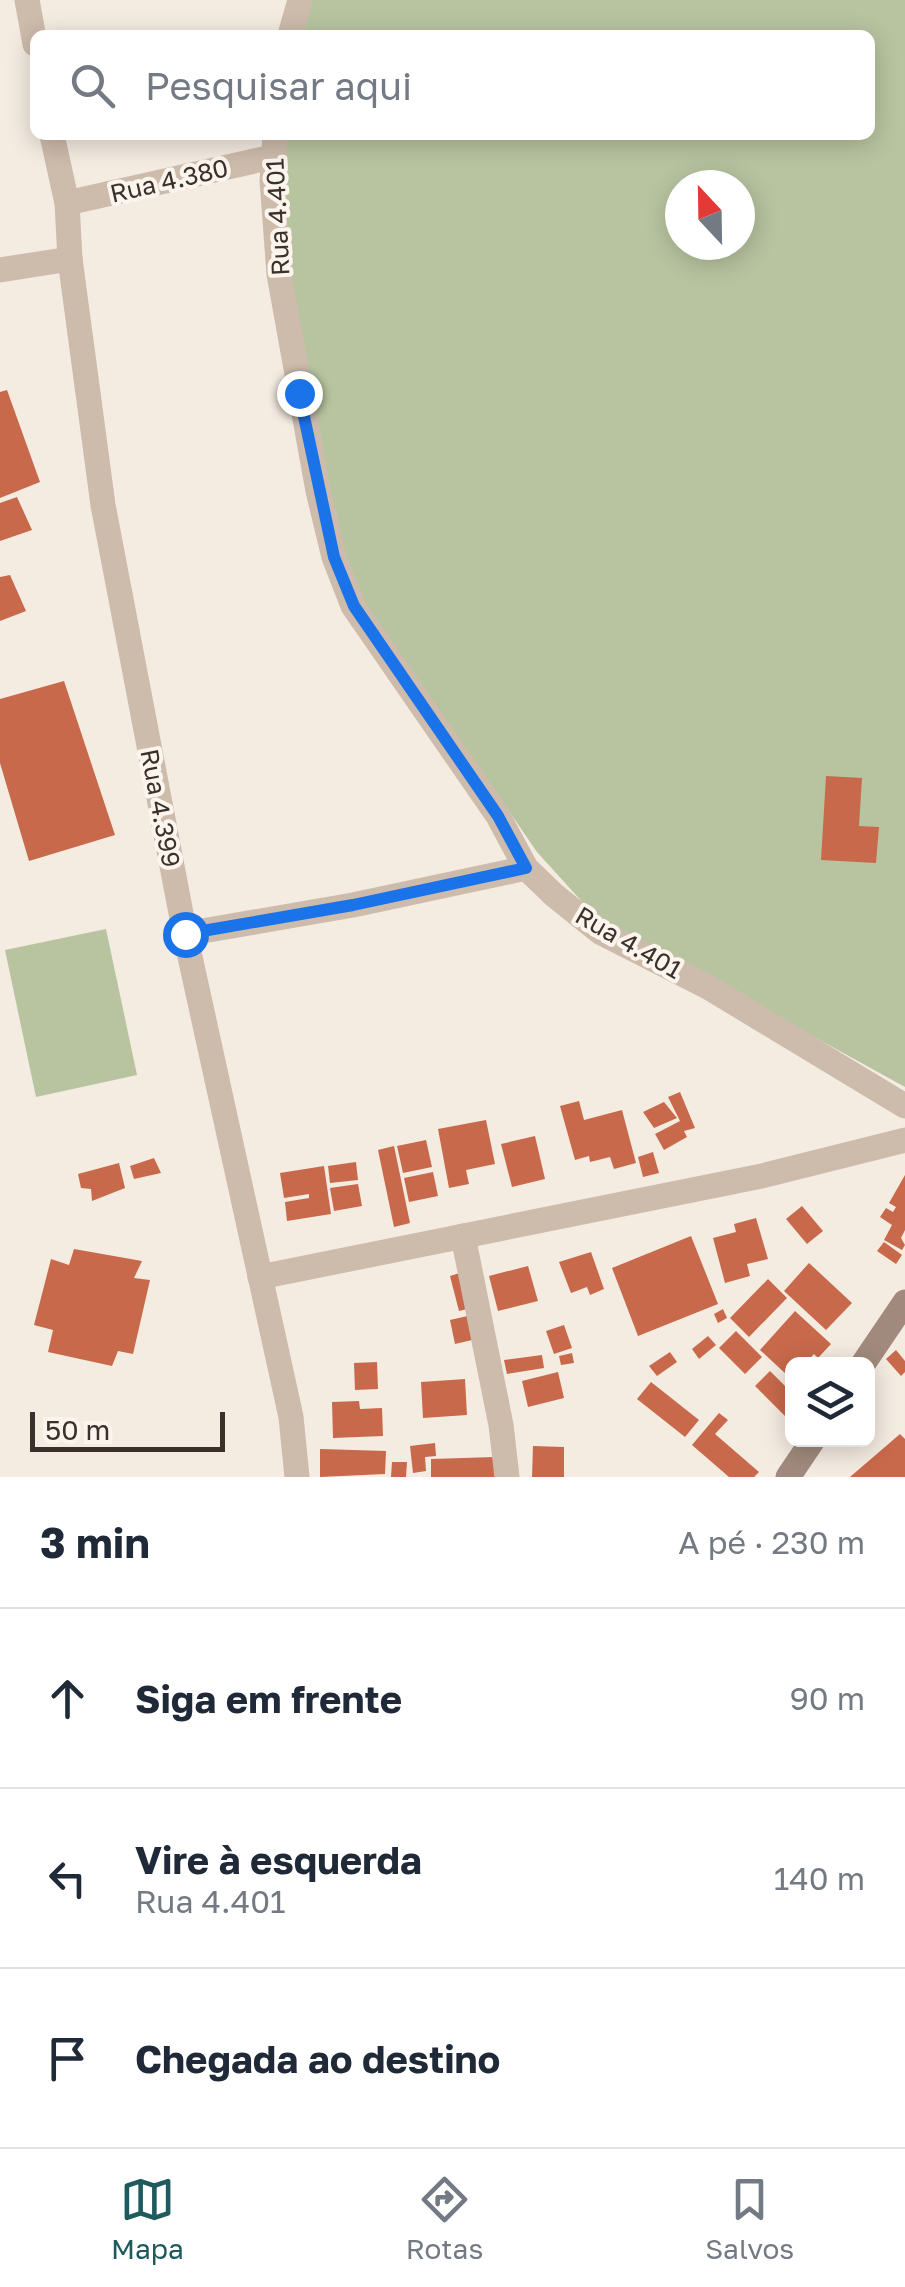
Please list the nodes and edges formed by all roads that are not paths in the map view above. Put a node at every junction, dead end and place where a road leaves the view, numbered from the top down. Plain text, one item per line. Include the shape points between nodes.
1 (27, 0) edge
2 (300, 0) edge
3 (32, 30) edge
4 (291, 30) edge
5 (53, 140) edge
6 (273, 146) edge
7 (66, 203) junction
8 (70, 259) junction
9 (0, 270) edge
10 (526, 868) junction
11 (185, 934) junction
12 (905, 1106) edge
13 (905, 1140) edge
14 (463, 1236) junction
15 (260, 1277) junction
16 (905, 1302) edge
17 (868, 1357) edge
18 (809, 1447) edge
19 (791, 1476) edge
20 (296, 1477) edge
21 (507, 1477) edge

1 - 3 street
2 - 4 street
5 - 7 street, Rua 4.399
6 - 7 street, Rua 4.380
6 - 10 street, Rua 4.401 via 279,274 334,557 354,606 488,800
7 - 8 street, Rua 4.399
8 - 9 street
8 - 11 street, Rua 4.399 via 104,505
10 - 11 street
10 - 12 street, Rua 4.401 via 600,932 708,986
11 - 15 street, Rua 4.399
13 - 14 street
14 - 15 street
14 - 21 street
15 - 20 street, Rua 4.399 via 291,1416
16 - 17 main road
18 - 19 main road

